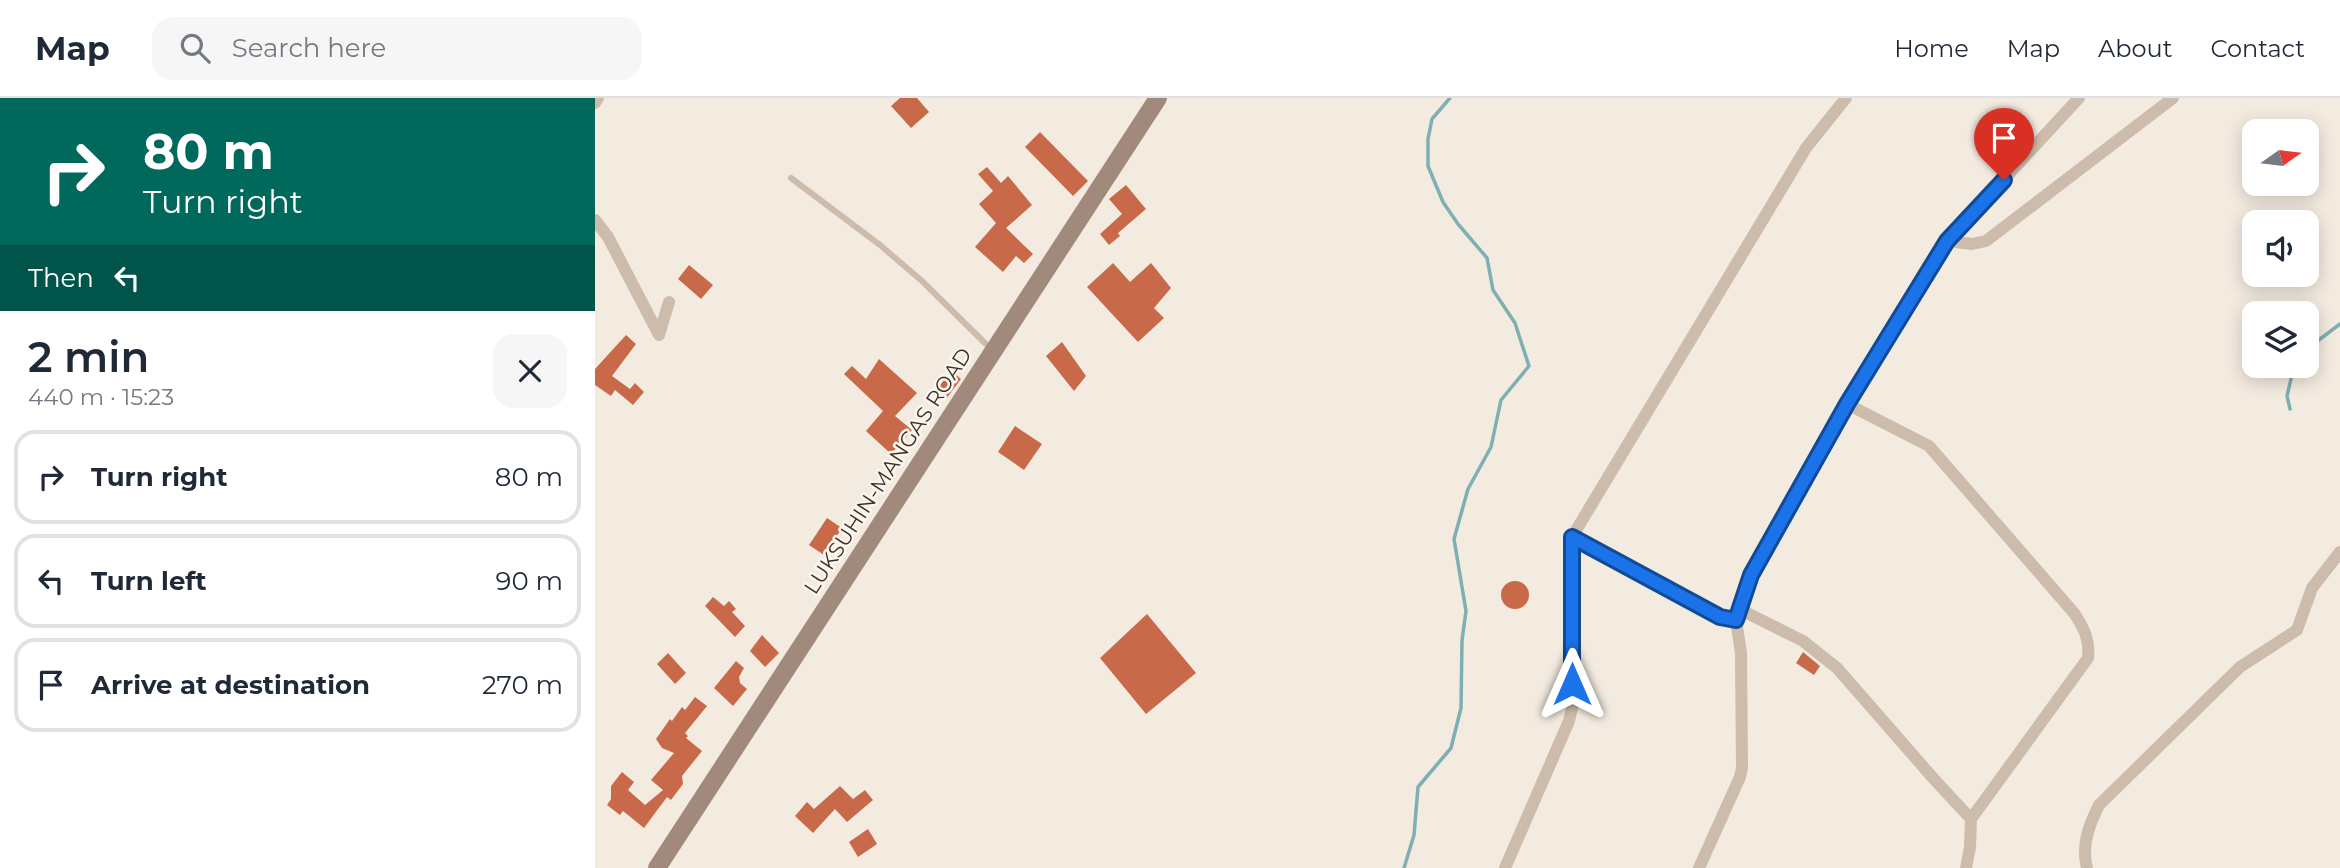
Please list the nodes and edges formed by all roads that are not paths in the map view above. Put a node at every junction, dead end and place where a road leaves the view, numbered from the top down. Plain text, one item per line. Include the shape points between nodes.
1 (599, 98) edge
2 (1158, 98) edge
3 (1846, 98) edge
4 (2079, 98) edge
5 (2173, 98) edge
6 (595, 103) edge
7 (791, 178) dead end
8 (595, 220) edge
9 (1947, 241) junction
10 (669, 302) dead end
11 (993, 352) junction
12 (1847, 404) junction
13 (1572, 537) junction
14 (2340, 552) edge
15 (1738, 614) junction
16 (1971, 819) junction
17 (657, 868) edge
18 (1505, 868) edge
19 (1699, 868) edge
20 (1966, 868) edge
21 (2087, 868) edge

1 - 6 street
2 - 11 main road, LUKSUHIN-MANGAS ROAD
3 - 13 street via 1806,148
4 - 9 street
5 - 9 street via 1986,241
7 - 11 lane via 922,281
8 - 10 street via 659,335
9 - 12 street
11 - 17 main road, LUKSUHIN-MANGAS ROAD
12 - 15 street via 1751,575
12 - 16 street via 1929,446 2074,613 2088,640 2088,658
13 - 15 street via 1720,617
13 - 18 street via 1572,708
14 - 21 street via 2312,588 2297,629 2240,667 2099,805 2089,824
15 - 16 street via 1803,641 1837,668
15 - 19 street via 1742,768
16 - 20 street

